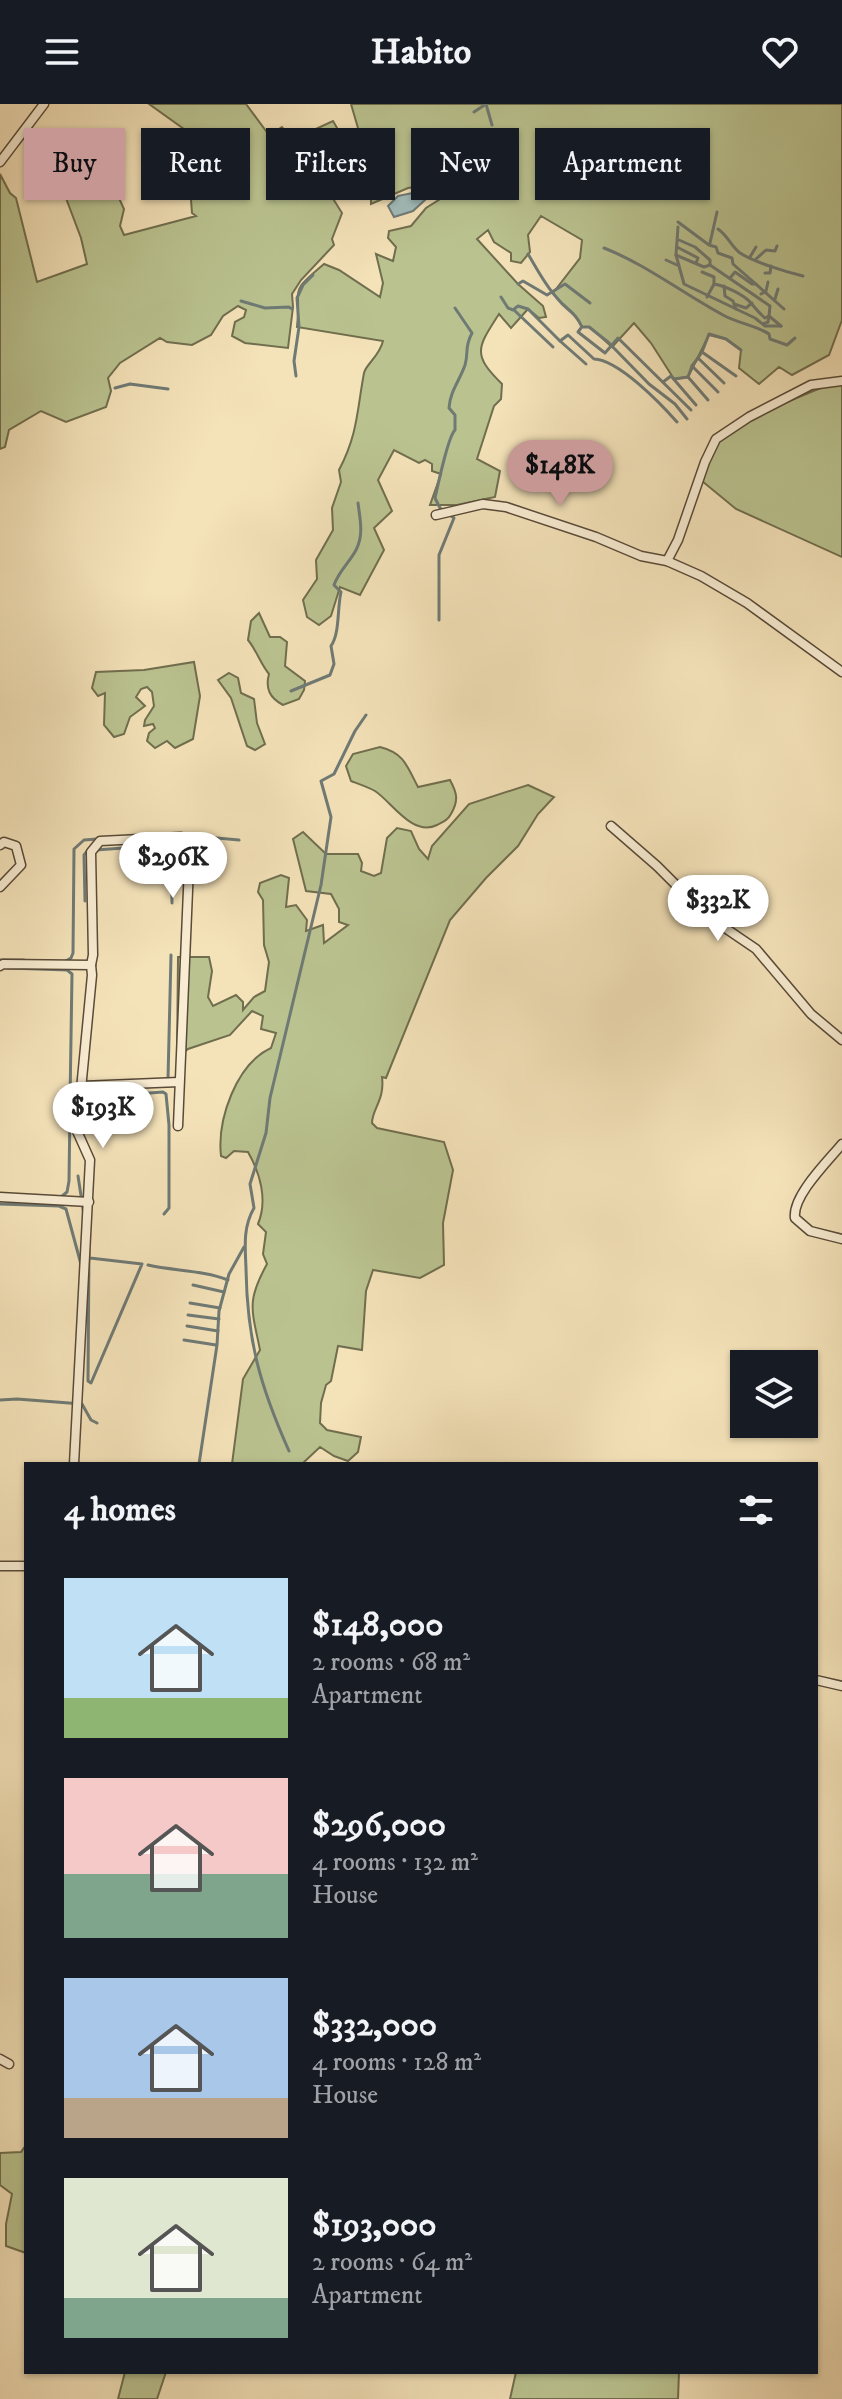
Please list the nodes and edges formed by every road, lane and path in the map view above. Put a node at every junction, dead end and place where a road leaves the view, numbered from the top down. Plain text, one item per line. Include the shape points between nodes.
1 (44, 104) edge
2 (0, 162) edge
3 (842, 381) edge
4 (436, 515) dead end
5 (667, 561) junction
6 (842, 672) edge
7 (611, 826) dead end
8 (0, 845) edge
9 (0, 887) edge
10 (1, 964) edge
11 (91, 965) junction
12 (842, 1040) edge
13 (179, 1082) junction
14 (82, 1086) junction
15 (178, 1126) dead end
16 (842, 1144) edge
17 (0, 1197) edge
18 (89, 1202) junction
19 (842, 1239) edge
20 (74, 1462) edge
21 (0, 1566) edge
22 (24, 1566) edge
23 (818, 1680) edge
24 (842, 1686) edge

1 - 2 street
3 - 5 street via 811,385 716,439
4 - 5 street via 483,504 506,507
5 - 6 street via 747,603
7 - 12 street via 706,915 756,949 811,1014
8 - 9 street via 16,846 21,865
10 - 11 street
11 - 13 street via 91,852 100,841 181,837 190,843
11 - 14 street
13 - 14 street
13 - 15 street
14 - 18 street via 77,1131 90,1160
16 - 19 street via 794,1210 795,1218 810,1231
17 - 18 street
18 - 20 street
21 - 22 street
23 - 24 street

